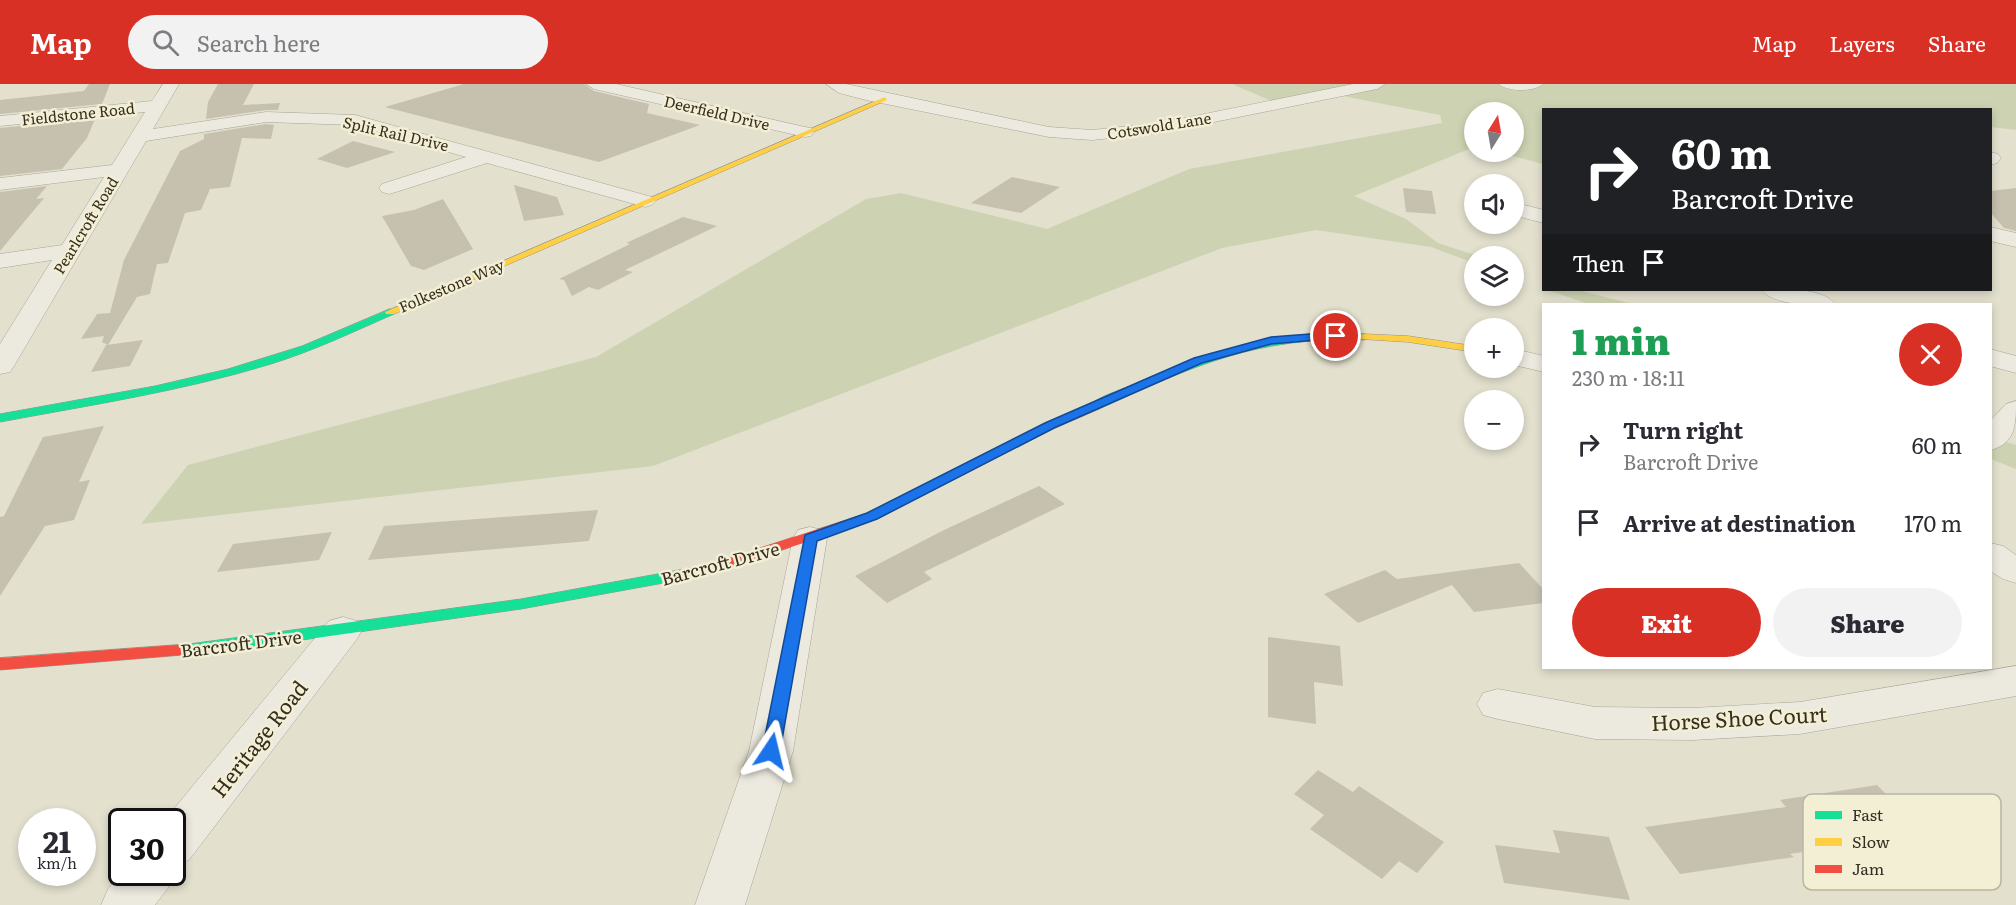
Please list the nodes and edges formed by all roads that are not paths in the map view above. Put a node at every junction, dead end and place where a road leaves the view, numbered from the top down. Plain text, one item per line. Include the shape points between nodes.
1 (171, 84) edge
2 (594, 84) edge
3 (834, 84) edge
4 (1377, 84) edge
5 (1507, 84) edge
6 (1535, 84) edge
7 (885, 99) junction
8 (157, 106) junction
9 (0, 121) edge
10 (805, 132) junction
11 (140, 136) junction
12 (488, 156) junction
13 (117, 170) junction
14 (0, 184) edge
15 (389, 188) dead end
16 (645, 201) junction
17 (1992, 234) edge
18 (2016, 240) edge
19 (69, 251) junction
20 (0, 261) edge
21 (1777, 291) edge
22 (1819, 303) edge
23 (1464, 347) edge
24 (1992, 358) edge
25 (1524, 359) edge
26 (1542, 364) edge
27 (2016, 365) edge
28 (0, 366) edge
29 (2016, 410) edge
30 (0, 418) edge
31 (1992, 439) edge
32 (810, 538) junction
33 (1992, 556) edge
34 (2016, 571) edge
35 (343, 630) junction
36 (0, 664) edge
37 (2016, 681) edge
38 (1498, 704) dead end
39 (186, 828) edge
40 (141, 886) edge
41 (126, 905) edge
42 (720, 905) edge

1 - 8 street, Pearlcroft Road
2 - 10 street, Deerfield Drive
3 - 7 street, Cotswold Lane
4 - 7 street, Cotswold Lane via 1160,128 1092,135 1049,132
5 - 6 street
7 - 10 street, Folkestone Way
8 - 9 street, Fieldstone Road
8 - 11 street, Pearlcroft Road
10 - 16 street, Folkestone Way
11 - 12 street, Split Rail Drive via 266,117 314,117 355,120
11 - 13 street, Pearlcroft Road
12 - 15 street
12 - 16 street, Split Rail Drive
13 - 14 street
13 - 19 street, Pearlcroft Road
16 - 30 street, Folkestone Way via 265,362
17 - 18 street
19 - 20 street
19 - 28 street, Pearlcroft Road
21 - 22 street
23 - 32 street, Barcroft Drive via 1408,339 1336,336 1271,341 1198,361 1049,426 872,516
24 - 27 street
25 - 26 street
29 - 31 street
32 - 35 street, Barcroft Drive via 702,571 521,604
32 - 42 street via 771,751
33 - 34 street
35 - 36 street, Barcroft Drive via 192,650
35 - 39 street, Heritage Road
37 - 38 street, Horse Shoe Court via 1800,718 1693,724 1595,723
40 - 41 street

